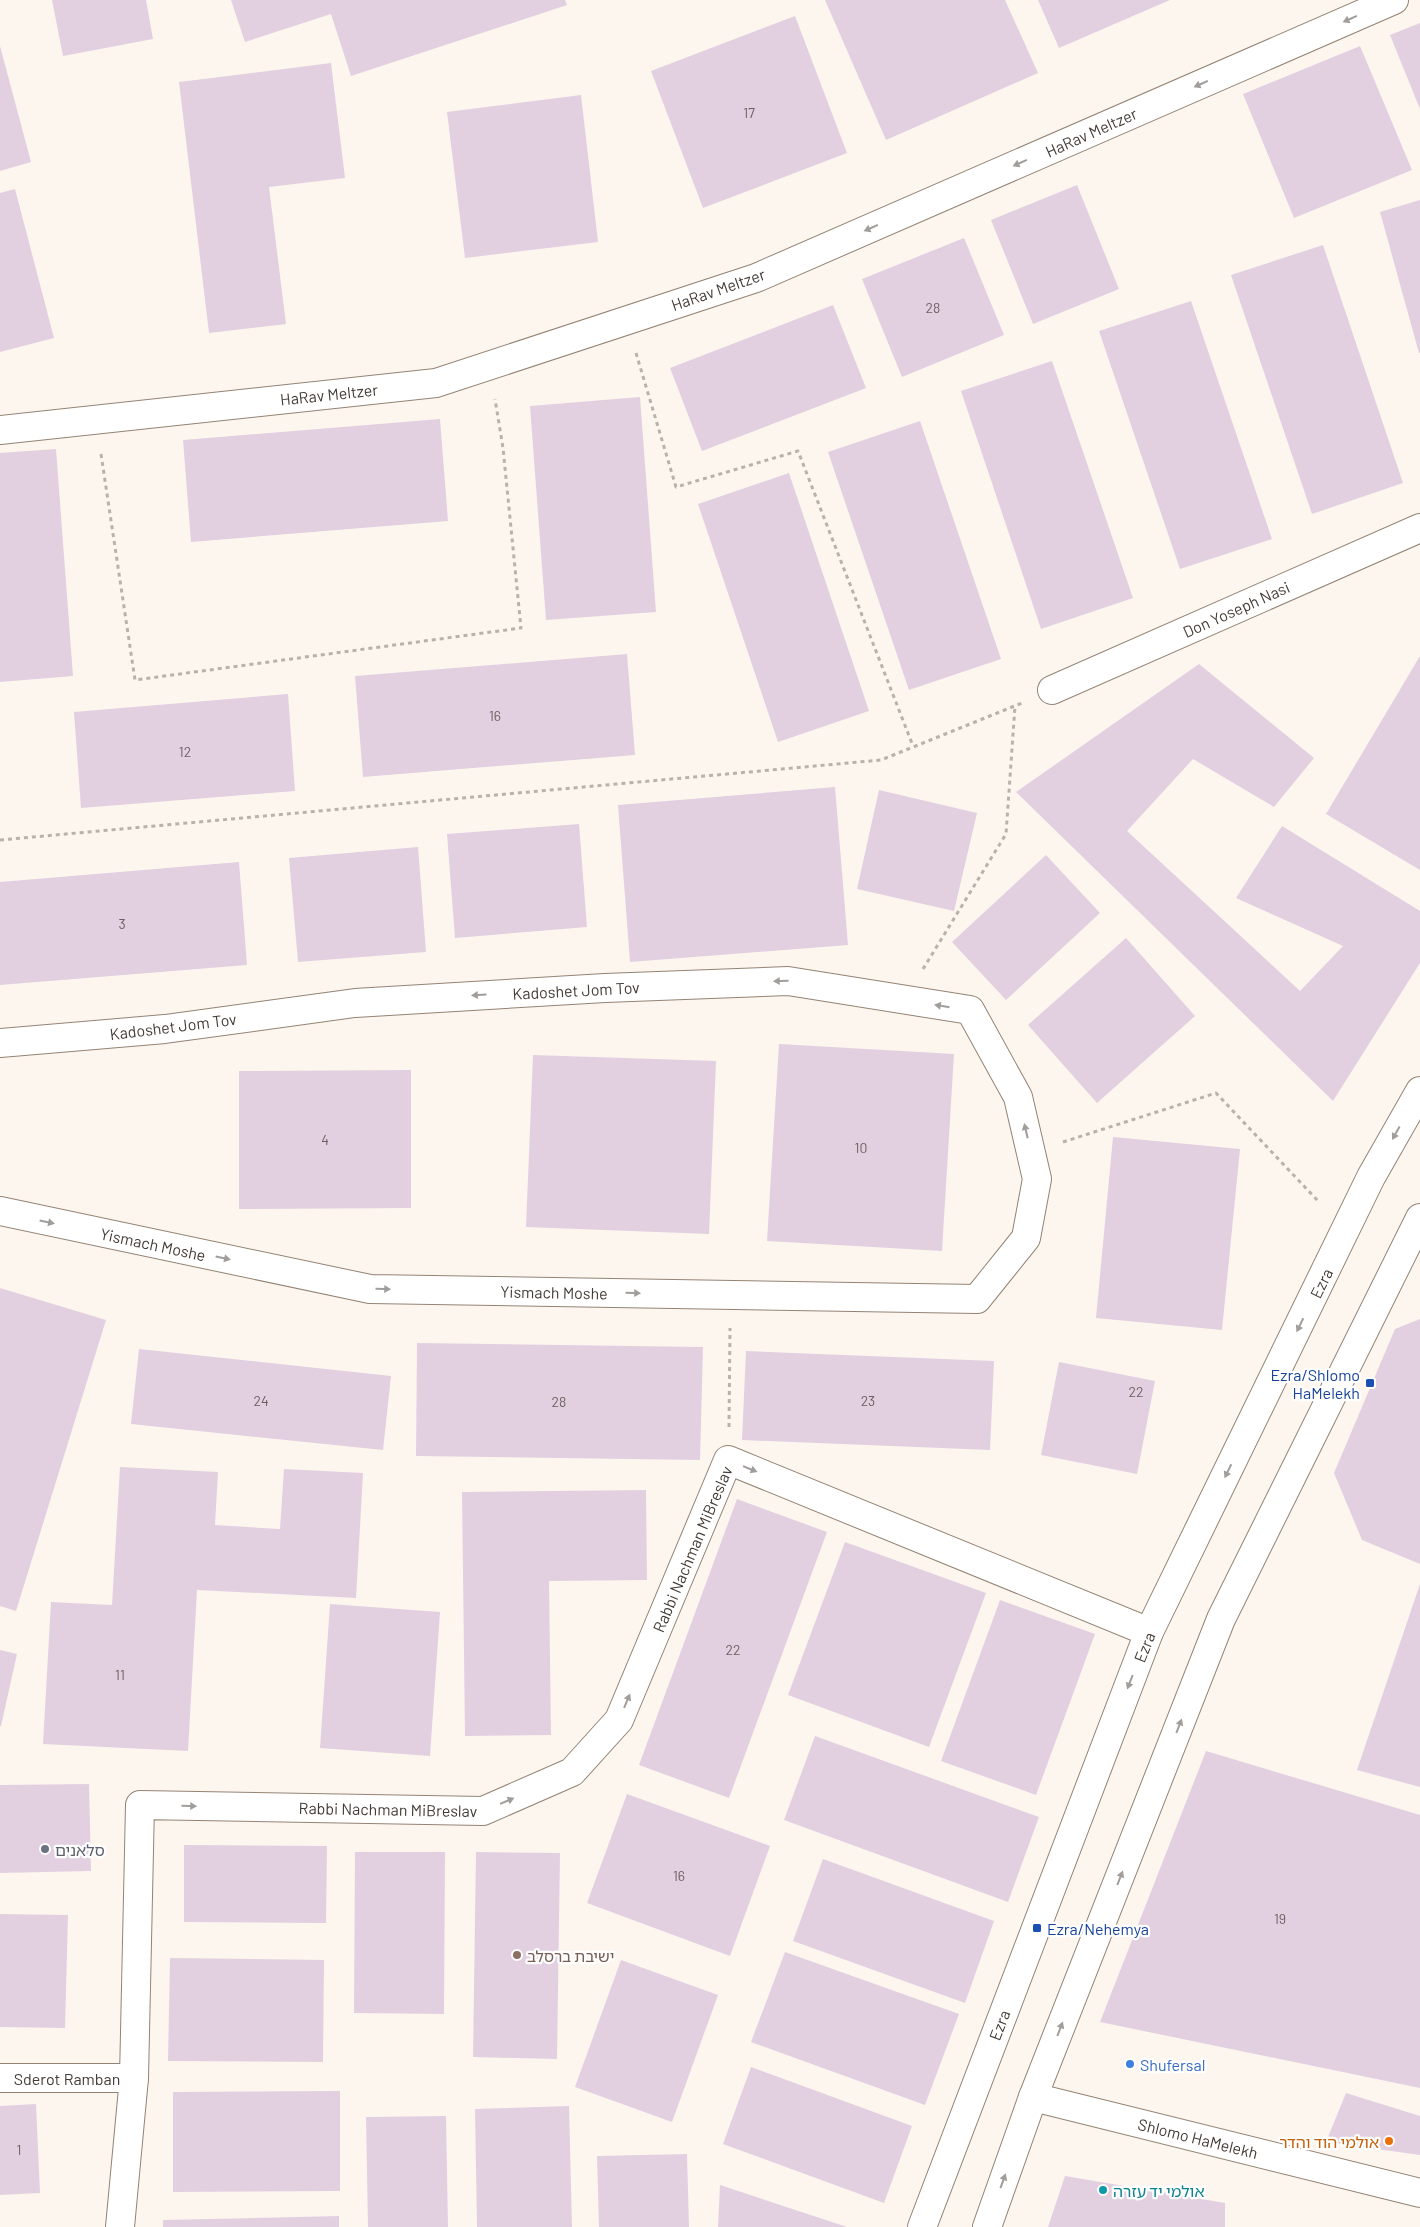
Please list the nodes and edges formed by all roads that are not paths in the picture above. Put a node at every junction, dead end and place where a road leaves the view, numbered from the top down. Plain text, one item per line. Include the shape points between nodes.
1 (1394, 0) edge
2 (0, 430) edge
3 (1420, 528) edge
4 (1052, 690) road end
5 (0, 1043) edge
6 (1420, 1091) edge
7 (1037, 1178) joint
8 (0, 1211) edge
9 (1420, 1218) edge
10 (1150, 1632) junction
11 (0, 2078) edge
12 (134, 2078) junction
13 (1033, 2097) junction
14 (1420, 2193) edge
15 (120, 2227) edge
16 (922, 2227) edge
17 (987, 2227) edge

1 -> 2 street, HaRav Meltzer via 756,278 436,383
3 - 4 street, Don Yoseph Nasi
7 -> 5 street, Kadoshet Jom Tov via 1018,1097 970,1010 788,981 355,1003 165,1029
6 -> 10 street, Ezra via 1371,1178
8 -> 7 street, Yismach Moshe via 370,1289 977,1299 1026,1238
13 -> 9 street via 1221,1619
12 -> 10 street, Rabbi Nachman MiBreslav via 140,1805 483,1811 572,1772 619,1720 728,1460
10 -> 16 street, Ezra
11 - 12 street, Sderot Ramban
12 - 15 street, Rabbi Nachman MiBreslav
13 - 14 street, Shlomo HaMelekh
17 -> 13 street

